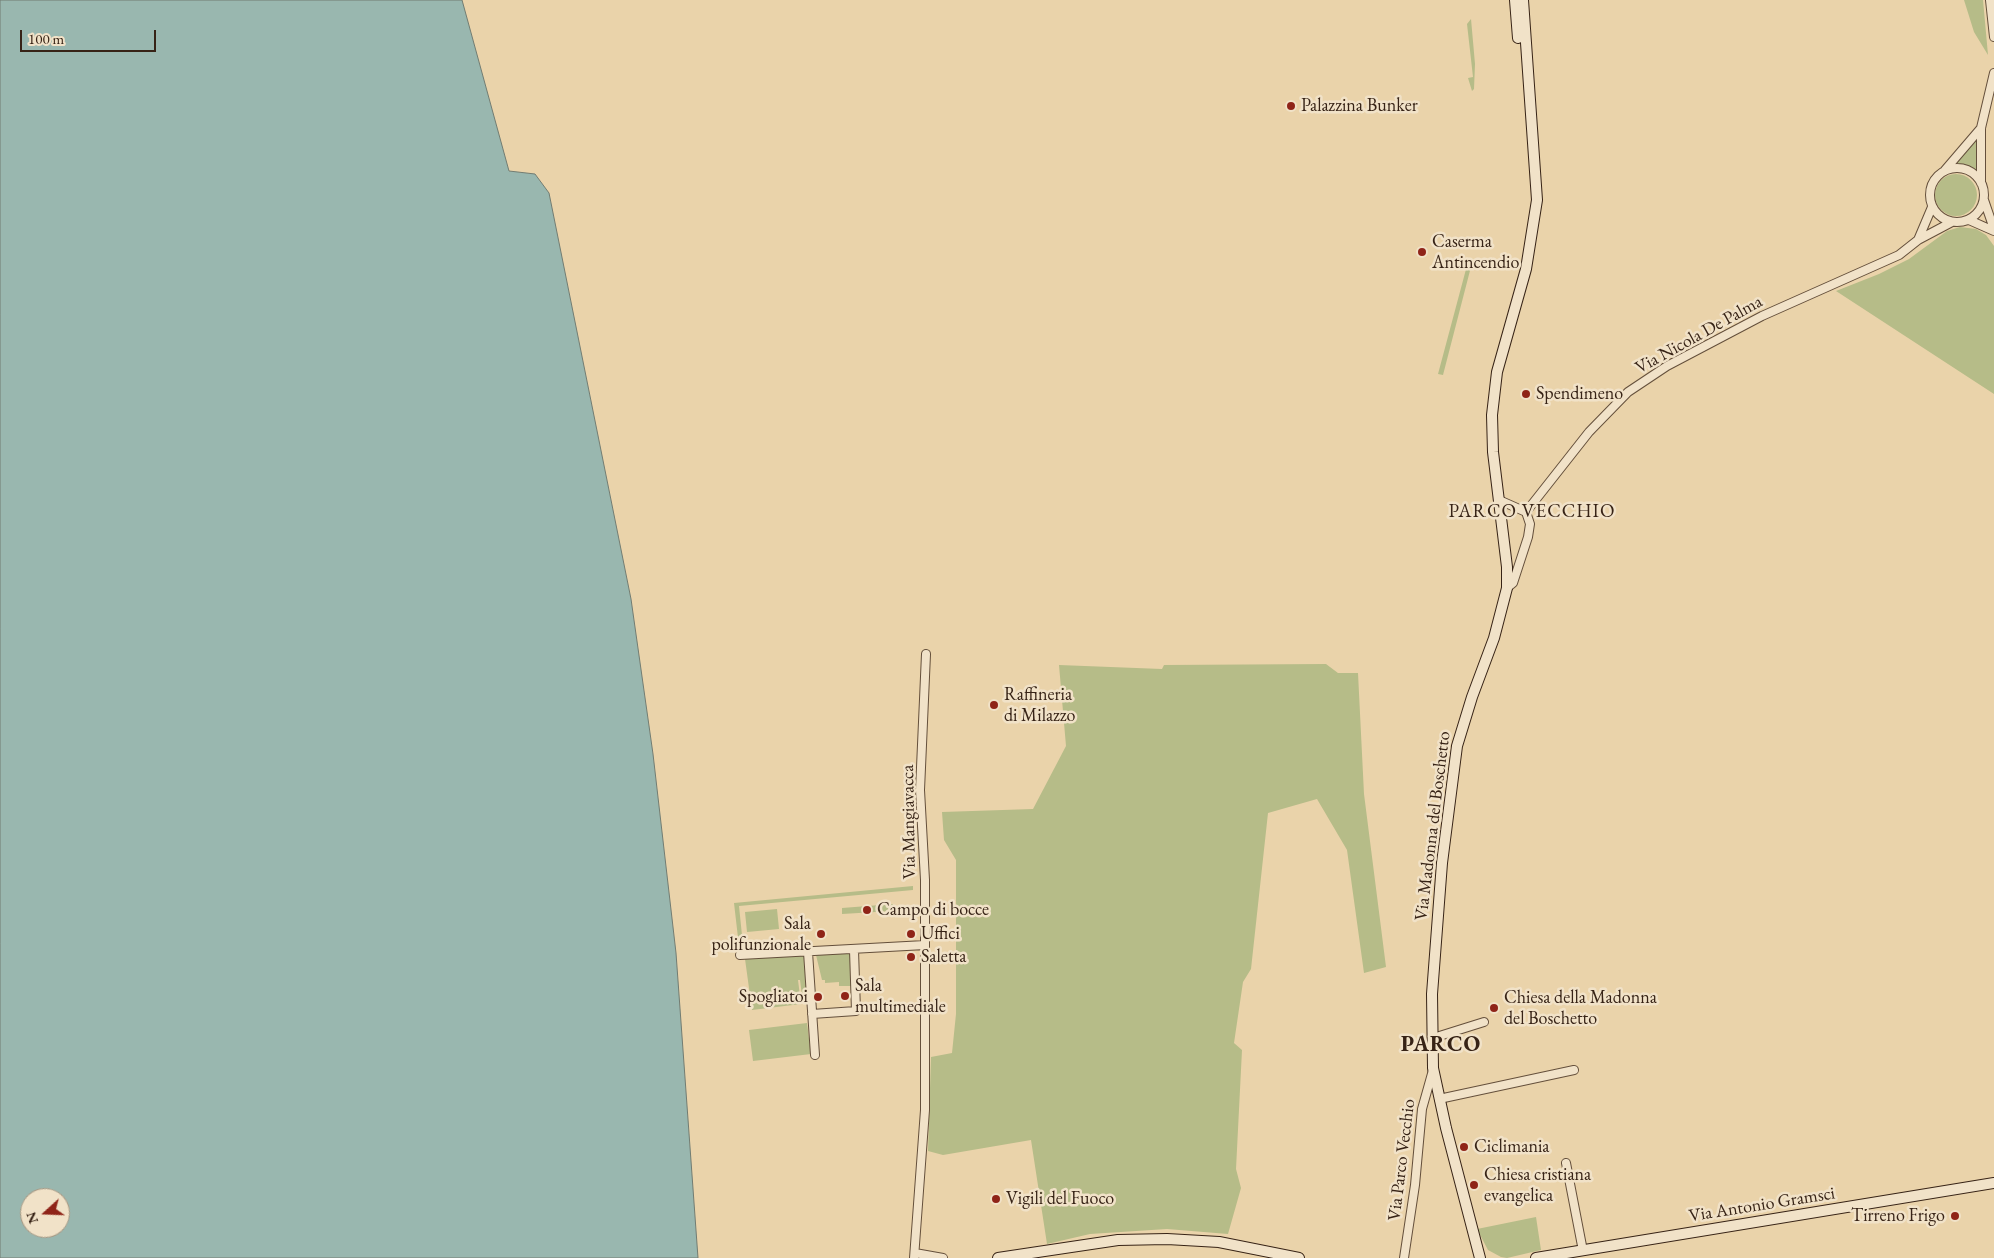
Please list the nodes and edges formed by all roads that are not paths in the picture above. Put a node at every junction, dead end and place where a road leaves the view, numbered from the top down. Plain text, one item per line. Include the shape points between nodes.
1 (1515, 0) edge
2 (1523, 0) edge
3 (1990, 0) edge
4 (1994, 38) edge
5 (1994, 73) edge
6 (1529, 106) junction
7 (1981, 128) junction
8 (1944, 170) junction
9 (1981, 183) junction
10 (1984, 200) junction
11 (1932, 207) junction
12 (1968, 220) junction
13 (1952, 222) junction
14 (1994, 230) edge
15 (1918, 240) junction
16 (1499, 500) junction
17 (1526, 512) junction
18 (1507, 588) junction
19 (926, 654) dead end
20 (925, 945) junction
21 (854, 950) junction
22 (808, 952) junction
23 (740, 955) dead end
24 (812, 1014) junction
25 (1484, 1022) dead end
26 (1433, 1038) junction
27 (815, 1055) dead end
28 (1433, 1068) junction
29 (1574, 1070) dead end
30 (1439, 1099) junction
31 (1566, 1164) dead end
32 (1994, 1183) edge
33 (1583, 1251) junction
34 (915, 1256) edge
35 (943, 1258) edge
36 (998, 1258) edge
37 (1299, 1258) edge
38 (1404, 1258) edge
39 (1480, 1258) edge
40 (1536, 1258) edge

1 - 6 main road, Via Madonna del Boschetto via 1518,45
2 - 6 main road, Via Madonna del Boschetto
3 - 4 street
5 - 7 street
6 - 16 main road, Via Madonna del Boschetto via 1537,200 1526,269 1494,391 1493,452
7 - 8 street
7 - 9 street
8 - 9 street via 1970,170
8 - 11 street via 1932,182 1929,198
9 - 10 street
10 - 12 street via 1981,208
10 - 14 street
11 - 13 street via 1937,214
11 - 15 street, Via Nicola De Palma
12 - 13 street
12 - 14 street
13 - 15 street, Via Nicola De Palma
15 - 17 street, Via Nicola De Palma via 1899,255 1762,316 1668,366 1628,392 1589,432
16 - 17 street
16 - 18 main road, Via Madonna del Boschetto
17 - 18 street via 1530,524 1528,537 1513,583
18 - 26 main road, Via Madonna del Boschetto via 1494,638 1463,722 1454,764 1435,948
19 - 20 street, Via Mangiavacca via 920,790 925,842
20 - 21 street
20 - 34 street, Via Mangiavacca via 925,1110
21 - 22 street
21 - 24 street via 856,1012
22 - 23 street
22 - 24 street
24 - 27 street
25 - 26 street
26 - 28 main road, Via Madonna del Boschetto
28 - 30 main road, Via Madonna del Boschetto
28 - 38 street, Via Parco Vecchio via 1422,1109
29 - 30 street
30 - 39 main road, Via Madonna del Boschetto
31 - 33 street
32 - 33 main road, Via Antonio Gramsci
33 - 40 main road, Via Antonio Gramsci
34 - 35 street
36 - 37 main road via 1118,1240 1219,1242

